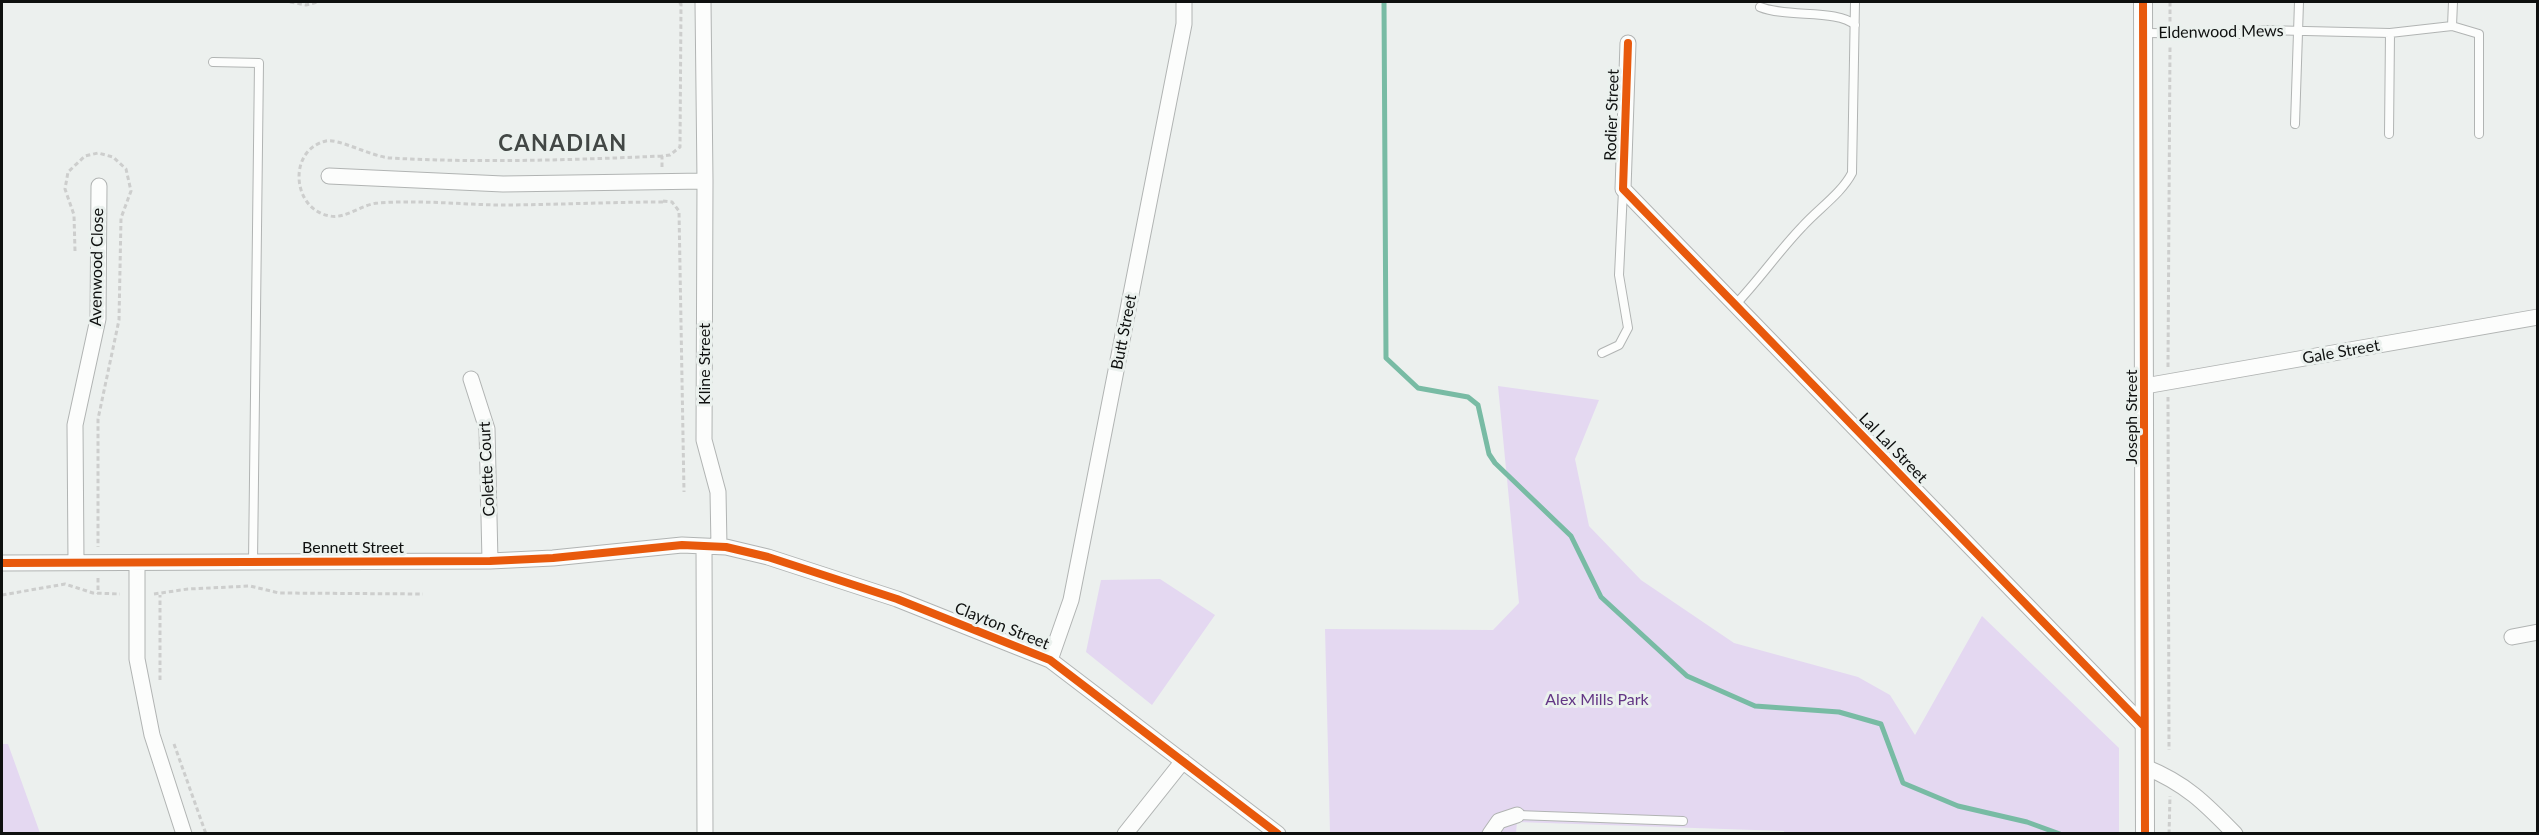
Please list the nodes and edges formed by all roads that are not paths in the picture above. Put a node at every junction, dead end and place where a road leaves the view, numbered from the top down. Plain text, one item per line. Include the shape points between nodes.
1 (703, 2) edge
2 (1184, 2) edge
3 (1855, 2) edge
4 (2143, 2) edge
5 (2299, 2) edge
6 (2453, 2) edge
7 (1760, 7) dead end
8 (1855, 25) junction
9 (2452, 26) junction
10 (2298, 31) junction
11 (2143, 33) junction
12 (2390, 33) junction
13 (1628, 43) dead end
14 (213, 62) dead end
15 (2295, 124) dead end
16 (2389, 134) dead end
17 (2479, 134) dead end
18 (329, 176) dead end
19 (705, 181) junction
20 (99, 186) dead end
21 (1623, 189) junction
22 (1735, 305) junction
23 (2538, 317) edge
24 (1602, 353) dead end
25 (471, 379) dead end
26 (2145, 386) junction
27 (712, 546) junction
28 (490, 561) junction
29 (2, 562) edge
30 (76, 562) junction
31 (253, 562) junction
32 (137, 563) junction
33 (2538, 632) edge
34 (2512, 638) dead end
35 (1050, 660) junction
36 (2144, 726) junction
37 (1183, 761) junction
38 (2145, 768) junction
39 (1516, 815) joint
40 (1683, 820) dead end
41 (184, 834) edge
42 (705, 834) edge
43 (1125, 834) edge
44 (1278, 834) edge
45 (1490, 834) edge
46 (2145, 834) edge
47 (2235, 834) edge

1 - 19 street, Kline Street
2 - 35 street, Butt Street via 1184,24 1071,600
3 - 8 lane
4 - 11 street, Joseph Street
5 - 10 lane, Eldenwood Mews
6 - 9 lane
7 - 8 lane via 1786,15 1842,17
8 - 22 lane via 1852,173
9 - 12 lane, Eldenwood Mews
9 - 17 lane, Eldenwood Mews via 2479,34
10 - 11 lane, Eldenwood Mews
10 - 12 lane, Eldenwood Mews
10 - 15 lane, Eldenwood Mews
11 - 26 street, Joseph Street
12 - 16 lane
13 - 21 street, Rodier Street
14 - 31 lane via 259,63
18 - 19 street via 503,184
19 - 27 street, Kline Street via 704,440 718,492
20 - 30 street, Avenwood Close via 98,319 75,425
21 - 22 street, Lal Lal Street
21 - 24 lane, Rodier Street via 1619,270 1628,328 1619,345
22 - 36 street, Lal Lal Street
23 - 26 street, Gale Street
25 - 28 street, Colette Court via 487,429
26 - 36 street, Joseph Street
27 - 28 street, Bennett Street via 682,545
27 - 35 street, Clayton Street via 768,557 897,599
27 - 42 street, Kline Street
28 - 31 street, Bennett Street
29 - 30 street, Bennett Street
30 - 32 street, Bennett Street
31 - 32 street, Bennett Street
32 - 41 street via 137,659 152,735
33 - 34 street
35 - 37 street, Clayton Street
36 - 38 street, Joseph Street
37 - 43 street
37 - 44 street, Clayton Street
38 - 46 street, Joseph Street
38 - 47 street via 2190,789
39 - 40 lane
39 - 45 street via 1499,821

